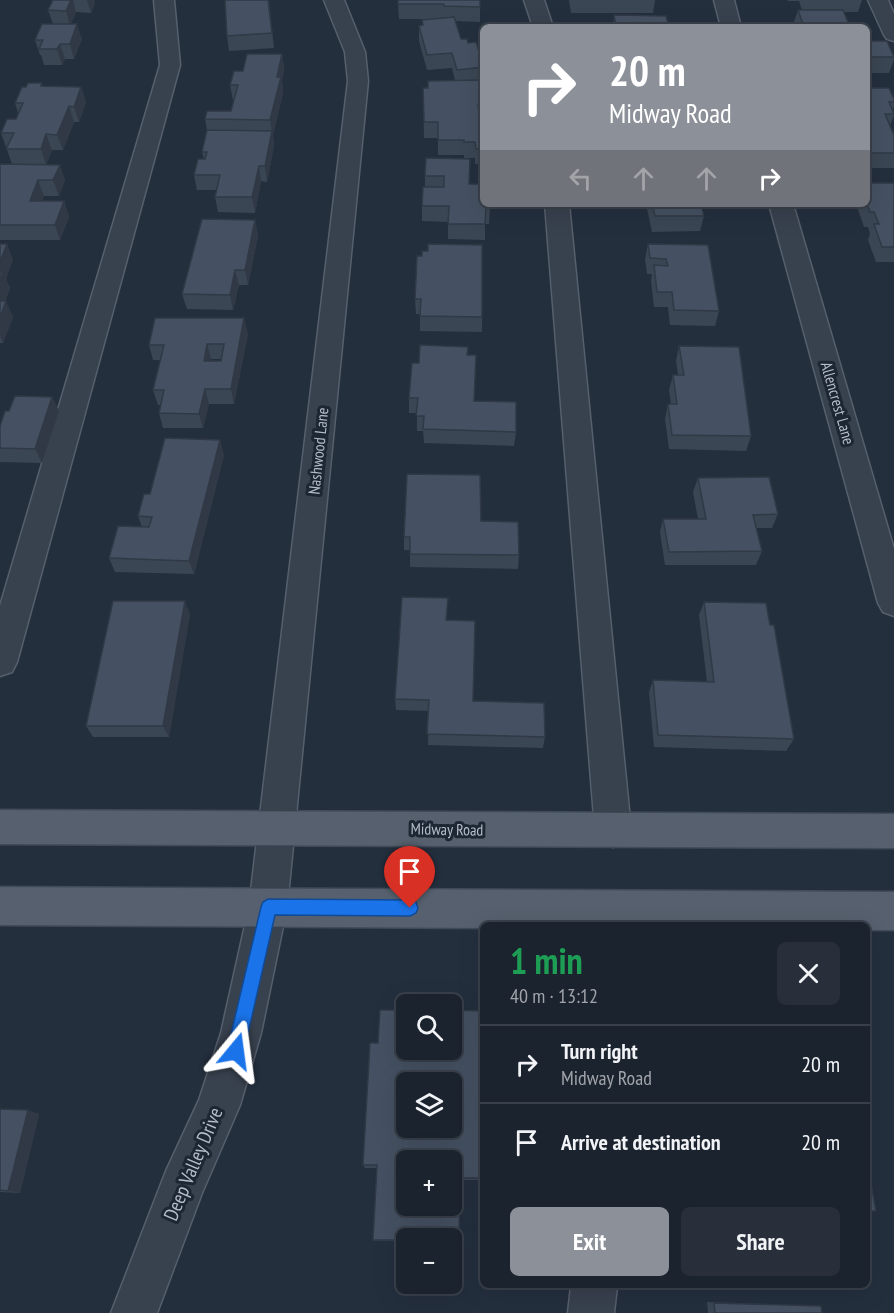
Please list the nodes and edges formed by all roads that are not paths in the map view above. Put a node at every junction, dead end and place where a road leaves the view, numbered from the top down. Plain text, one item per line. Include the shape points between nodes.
1 (164, 0) edge
2 (334, 0) edge
3 (534, 0) edge
4 (724, 0) edge
5 (878, 0) edge
6 (542, 24) edge
7 (730, 24) edge
8 (894, 35) edge
9 (557, 207) edge
10 (782, 207) edge
11 (894, 603) edge
12 (0, 662) edge
13 (0, 826) edge
14 (276, 827) junction
15 (613, 830) junction
16 (894, 831) edge
17 (0, 906) edge
18 (268, 907) junction
19 (894, 911) edge
20 (622, 917) edge
21 (594, 1288) edge
22 (134, 1313) edge
23 (591, 1313) edge

1 - 12 street via 170,65
2 - 14 street, Nashwood Lane via 355,52 358,81
3 - 6 street
4 - 7 street
5 - 8 street
9 - 15 street
10 - 11 street, Allencrest Lane
13 - 14 main road, Midway Road
14 - 15 main road, Midway Road
14 - 18 street, Nashwood Lane
15 - 16 main road, Midway Road
17 - 18 main road
18 - 20 main road
18 - 22 street, Deep Valley Drive via 241,1033 219,1105 182,1186
19 - 20 main road
21 - 23 street

